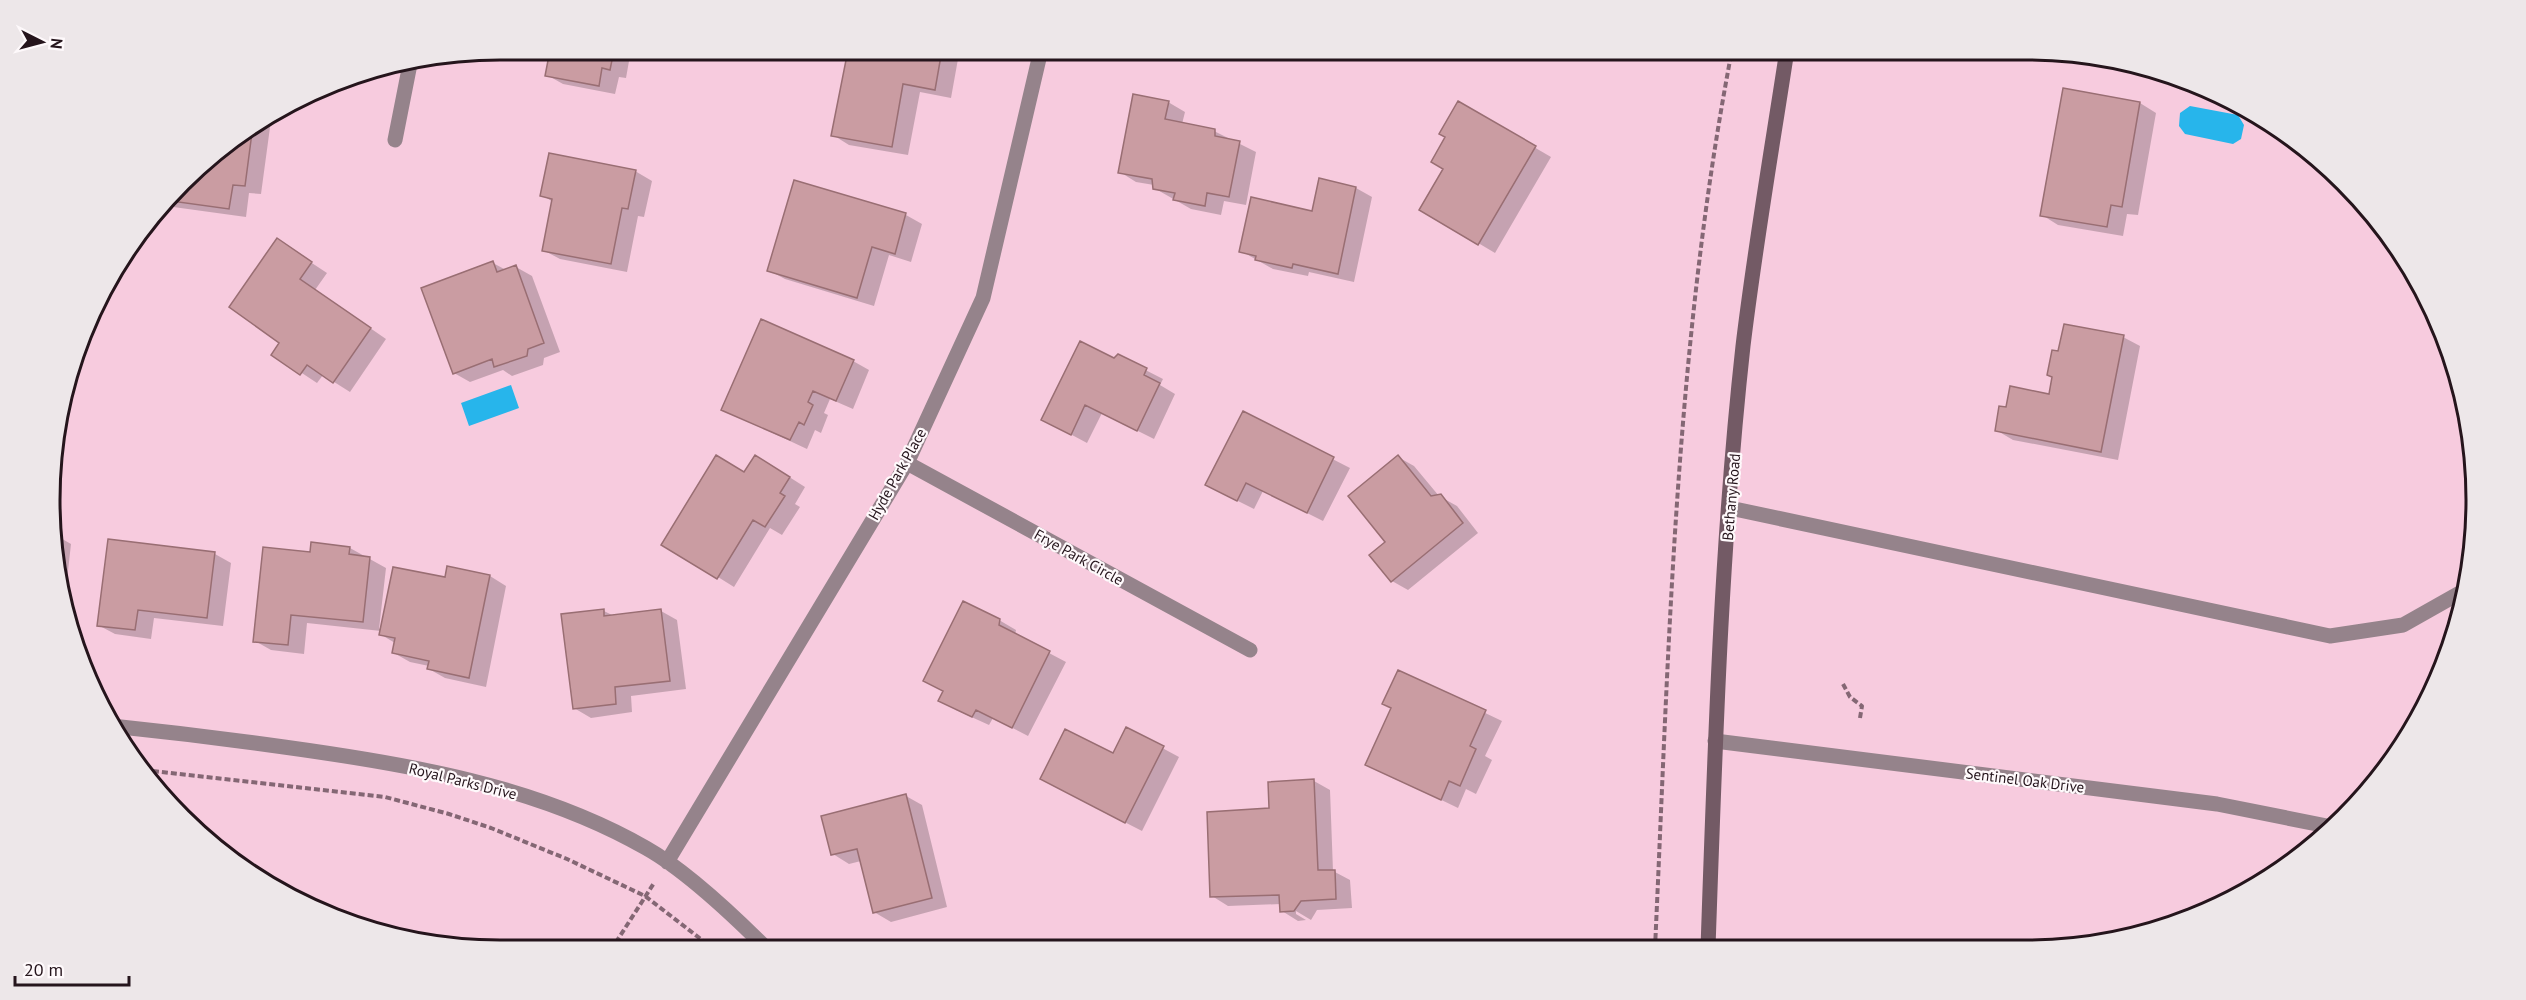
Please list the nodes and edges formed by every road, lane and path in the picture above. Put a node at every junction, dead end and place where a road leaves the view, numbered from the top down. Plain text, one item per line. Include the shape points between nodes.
1 (1039, 60) edge
2 (1730, 60) edge
3 (1785, 60) edge
4 (410, 69) edge
5 (395, 140) dead end
6 (907, 463) junction
7 (1730, 508) junction
8 (2456, 596) edge
9 (1250, 650) dead end
10 (1843, 684) dead end
11 (1860, 718) dead end
12 (124, 727) edge
13 (1715, 741) junction
14 (154, 771) edge
15 (2322, 825) edge
16 (667, 862) junction
17 (645, 896) junction
18 (617, 940) edge
19 (702, 940) edge
20 (758, 940) edge
21 (1655, 940) edge
22 (1708, 940) edge

1 - 6 street, Hyde Park Place via 983,298
2 - 21 path via 1692,312 1674,527
3 - 7 main road, Bethany Road via 1759,216
4 - 5 street
6 - 9 street, Frye Park Circle
6 - 16 street, Hyde Park Place
7 - 8 street via 2330,636 2403,625
7 - 13 main road, Bethany Road
10 - 11 path via 1850,697 1862,706
12 - 16 street, Royal Parks Drive via 374,759 459,777 596,822
13 - 15 street, Sentinel Oak Drive via 2217,804
13 - 22 main road, Bethany Road
14 - 17 path via 385,797 491,828
16 - 17 path
16 - 20 street, Royal Parks Drive
17 - 18 path
17 - 19 path

